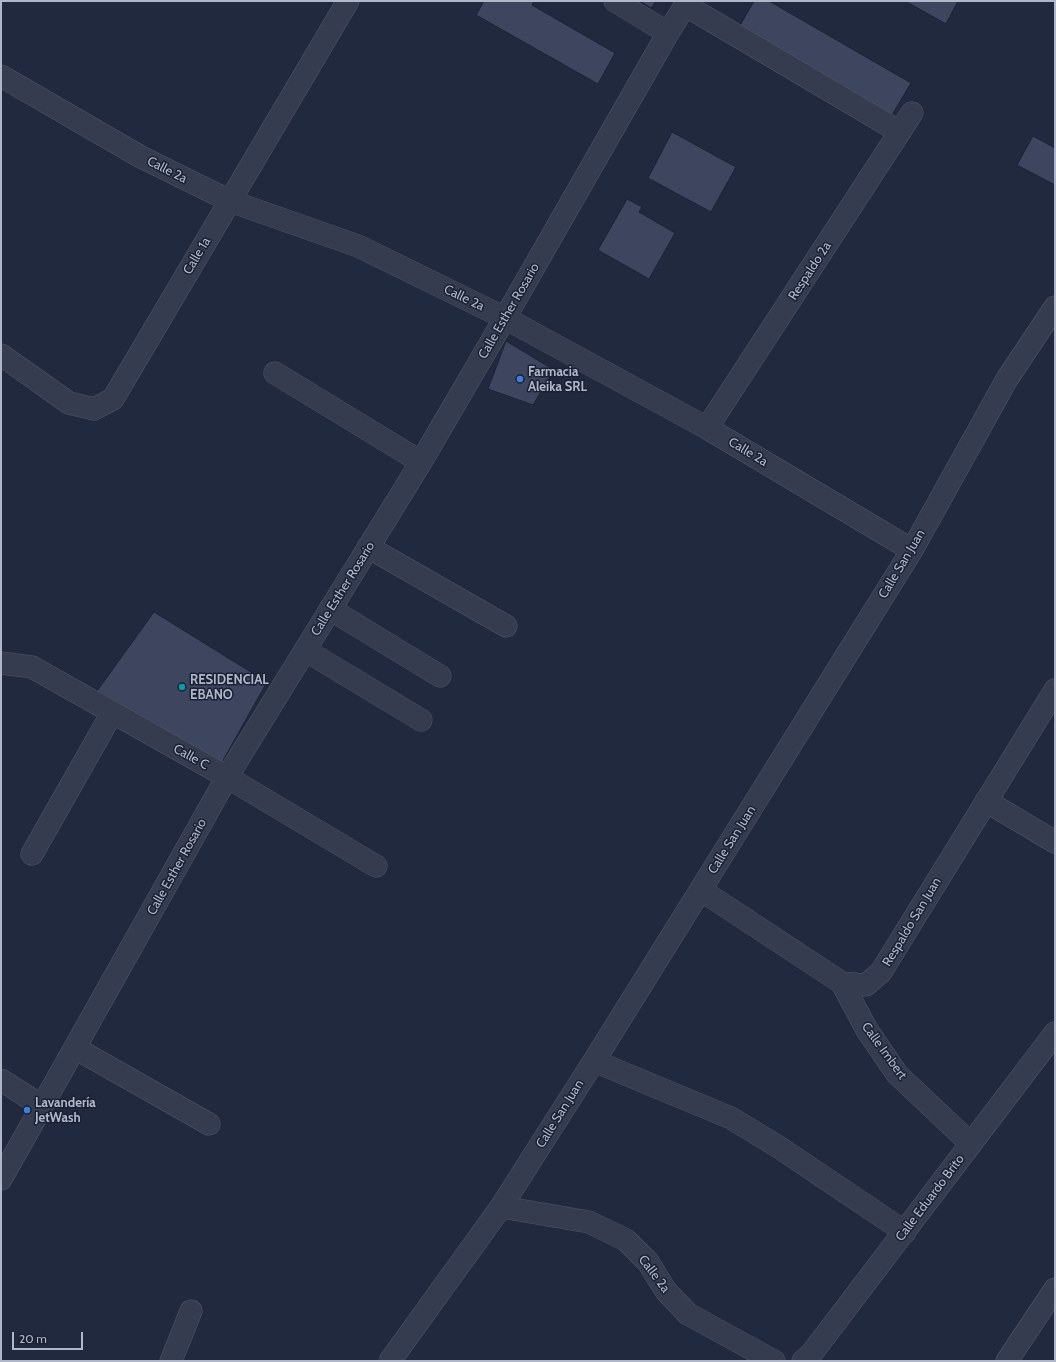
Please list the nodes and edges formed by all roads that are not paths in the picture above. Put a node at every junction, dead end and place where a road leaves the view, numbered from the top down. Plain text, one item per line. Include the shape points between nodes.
1 (348, 1) edge
2 (614, 1) edge
3 (686, 3) edge
4 (668, 33) junction
5 (1, 76) edge
6 (912, 113) dead end
7 (900, 132) junction
8 (230, 201) junction
9 (1055, 307) edge
10 (505, 318) junction
11 (1, 355) edge
12 (275, 373) dead end
13 (707, 428) junction
14 (421, 462) junction
15 (368, 547) junction
16 (912, 550) junction
17 (330, 610) junction
18 (506, 626) dead end
19 (305, 650) junction
20 (1, 663) edge
21 (440, 676) dead end
22 (1055, 690) edge
23 (112, 713) junction
24 (421, 720) dead end
25 (227, 777) junction
26 (986, 801) junction
27 (1055, 842) edge
28 (32, 854) dead end
29 (376, 866) dead end
30 (700, 890) junction
31 (842, 983) junction
32 (1055, 1033) edge
33 (75, 1048) junction
34 (594, 1061) junction
35 (1, 1080) edge
36 (42, 1106) junction
37 (209, 1124) dead end
38 (971, 1144) junction
39 (1, 1179) edge
40 (501, 1207) junction
41 (905, 1232) junction
42 (1055, 1289) edge
43 (191, 1311) dead end
44 (171, 1361) edge
45 (390, 1361) edge
46 (774, 1361) edge
47 (803, 1361) edge
48 (1007, 1361) edge

1 - 8 street, Calle 1a
2 - 4 street
3 - 4 street, Calle Esther Rosario
3 - 7 street
4 - 10 street, Calle Esther Rosario
5 - 8 street, Calle 2a via 141,157
6 - 7 street, Respaldo 2a
7 - 13 street, Respaldo 2a
8 - 10 street, Calle 2a via 358,246
8 - 11 street, Calle 1a via 113,399 94,409 68,402
9 - 16 street, Calle San Juan via 1007,379
10 - 13 street, Calle 2a
10 - 14 street, Calle Esther Rosario
12 - 14 street
13 - 16 street, Calle 2a
14 - 15 street, Calle Esther Rosario
15 - 17 street, Calle Esther Rosario
15 - 18 street
16 - 30 street, Calle San Juan
17 - 19 street, Calle Esther Rosario
17 - 21 street
19 - 24 street
19 - 25 street, Calle Esther Rosario
20 - 23 street, Calle C via 32,667
22 - 26 street, Respaldo San Juan
23 - 25 street, Calle C
23 - 28 street
25 - 29 street, Calle C
25 - 33 street, Calle Esther Rosario
26 - 27 street
26 - 31 street, Respaldo San Juan via 881,972 866,985
30 - 31 street, Respaldo San Juan
30 - 34 street, Calle San Juan
31 - 38 street, Calle Imbert via 867,1030 897,1074
32 - 38 street, Calle Eduardo Brito
33 - 36 street, Calle Esther Rosario
33 - 37 street
34 - 40 street, Calle San Juan
34 - 41 street via 731,1118
35 - 36 street
36 - 39 street, Calle Esther Rosario
38 - 41 street, Calle Eduardo Brito
40 - 45 street, Calle San Juan
40 - 46 street, Calle 2a via 589,1222 626,1240 648,1262 666,1291 688,1314
41 - 47 street, Calle Eduardo Brito via 812,1353
42 - 48 street
43 - 44 street

